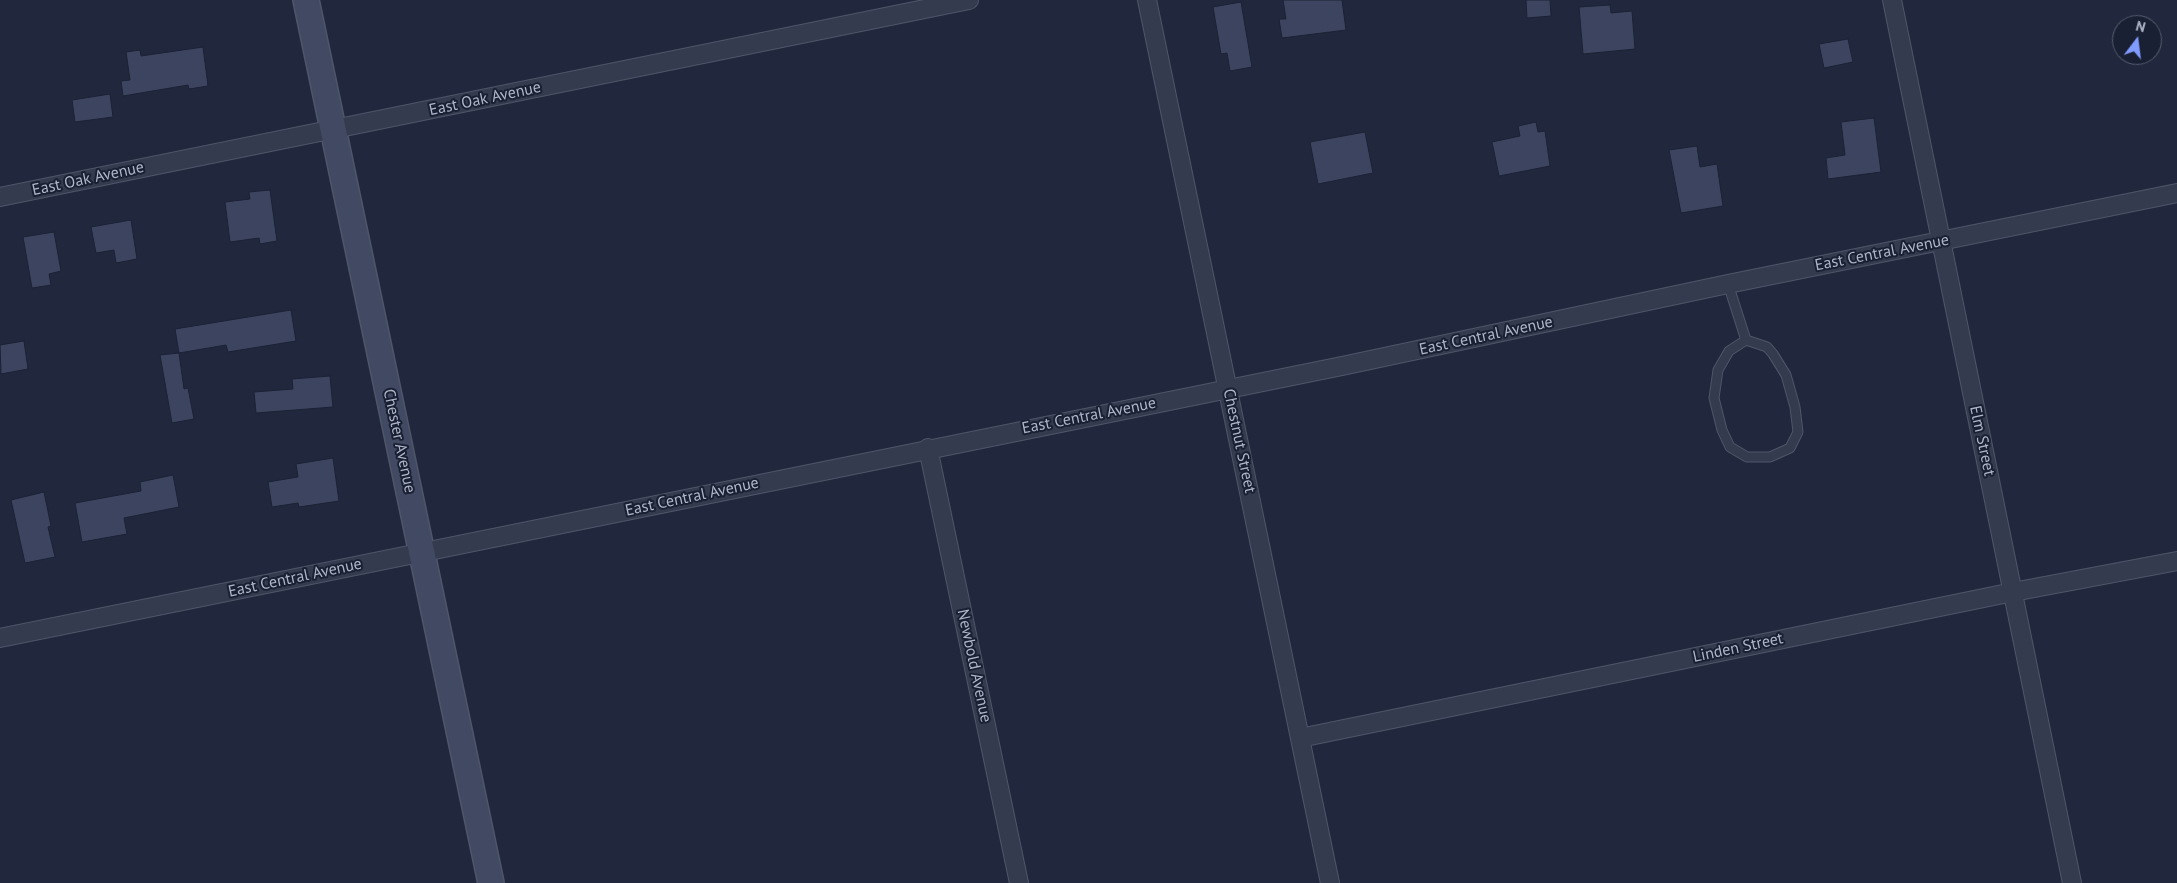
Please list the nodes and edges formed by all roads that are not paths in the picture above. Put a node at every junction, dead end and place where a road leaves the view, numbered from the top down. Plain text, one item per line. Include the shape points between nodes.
1 (306, 0) edge
2 (969, 0) edge
3 (1147, 0) edge
4 (1892, 0) edge
5 (332, 130) junction
6 (2177, 193) edge
7 (0, 197) edge
8 (1941, 241) junction
9 (1728, 284) junction
10 (1746, 340) junction
11 (1228, 388) junction
12 (928, 448) junction
13 (422, 552) junction
14 (2177, 561) edge
15 (2014, 592) junction
16 (0, 638) edge
17 (1300, 738) junction
18 (490, 883) edge
19 (1019, 883) edge
20 (1330, 883) edge
21 (2072, 883) edge

1 - 5 main road, Chester Avenue
2 - 5 street, East Oak Avenue
3 - 11 street, Chestnut Street
4 - 8 street, Elm Street
5 - 7 street, East Oak Avenue
5 - 13 main road, Chester Avenue
6 - 8 street, East Central Avenue
8 - 9 street, East Central Avenue
8 - 15 street, Elm Street
9 - 10 lane
9 - 11 street, East Central Avenue
10 - 10 lane via 1729,351 1718,370 1714,398 1730,447 1747,457 1770,457 1790,448 1798,432 1795,407 1786,375 1773,354 1767,347
11 - 12 street, East Central Avenue
11 - 17 street, Chestnut Street
12 - 13 street, East Central Avenue
12 - 19 street, Newbold Avenue
13 - 16 street, East Central Avenue
13 - 18 main road, Chester Avenue
14 - 15 street, Linden Street
15 - 17 street, Linden Street
15 - 21 street, Elm Street
17 - 20 street, Chestnut Street

